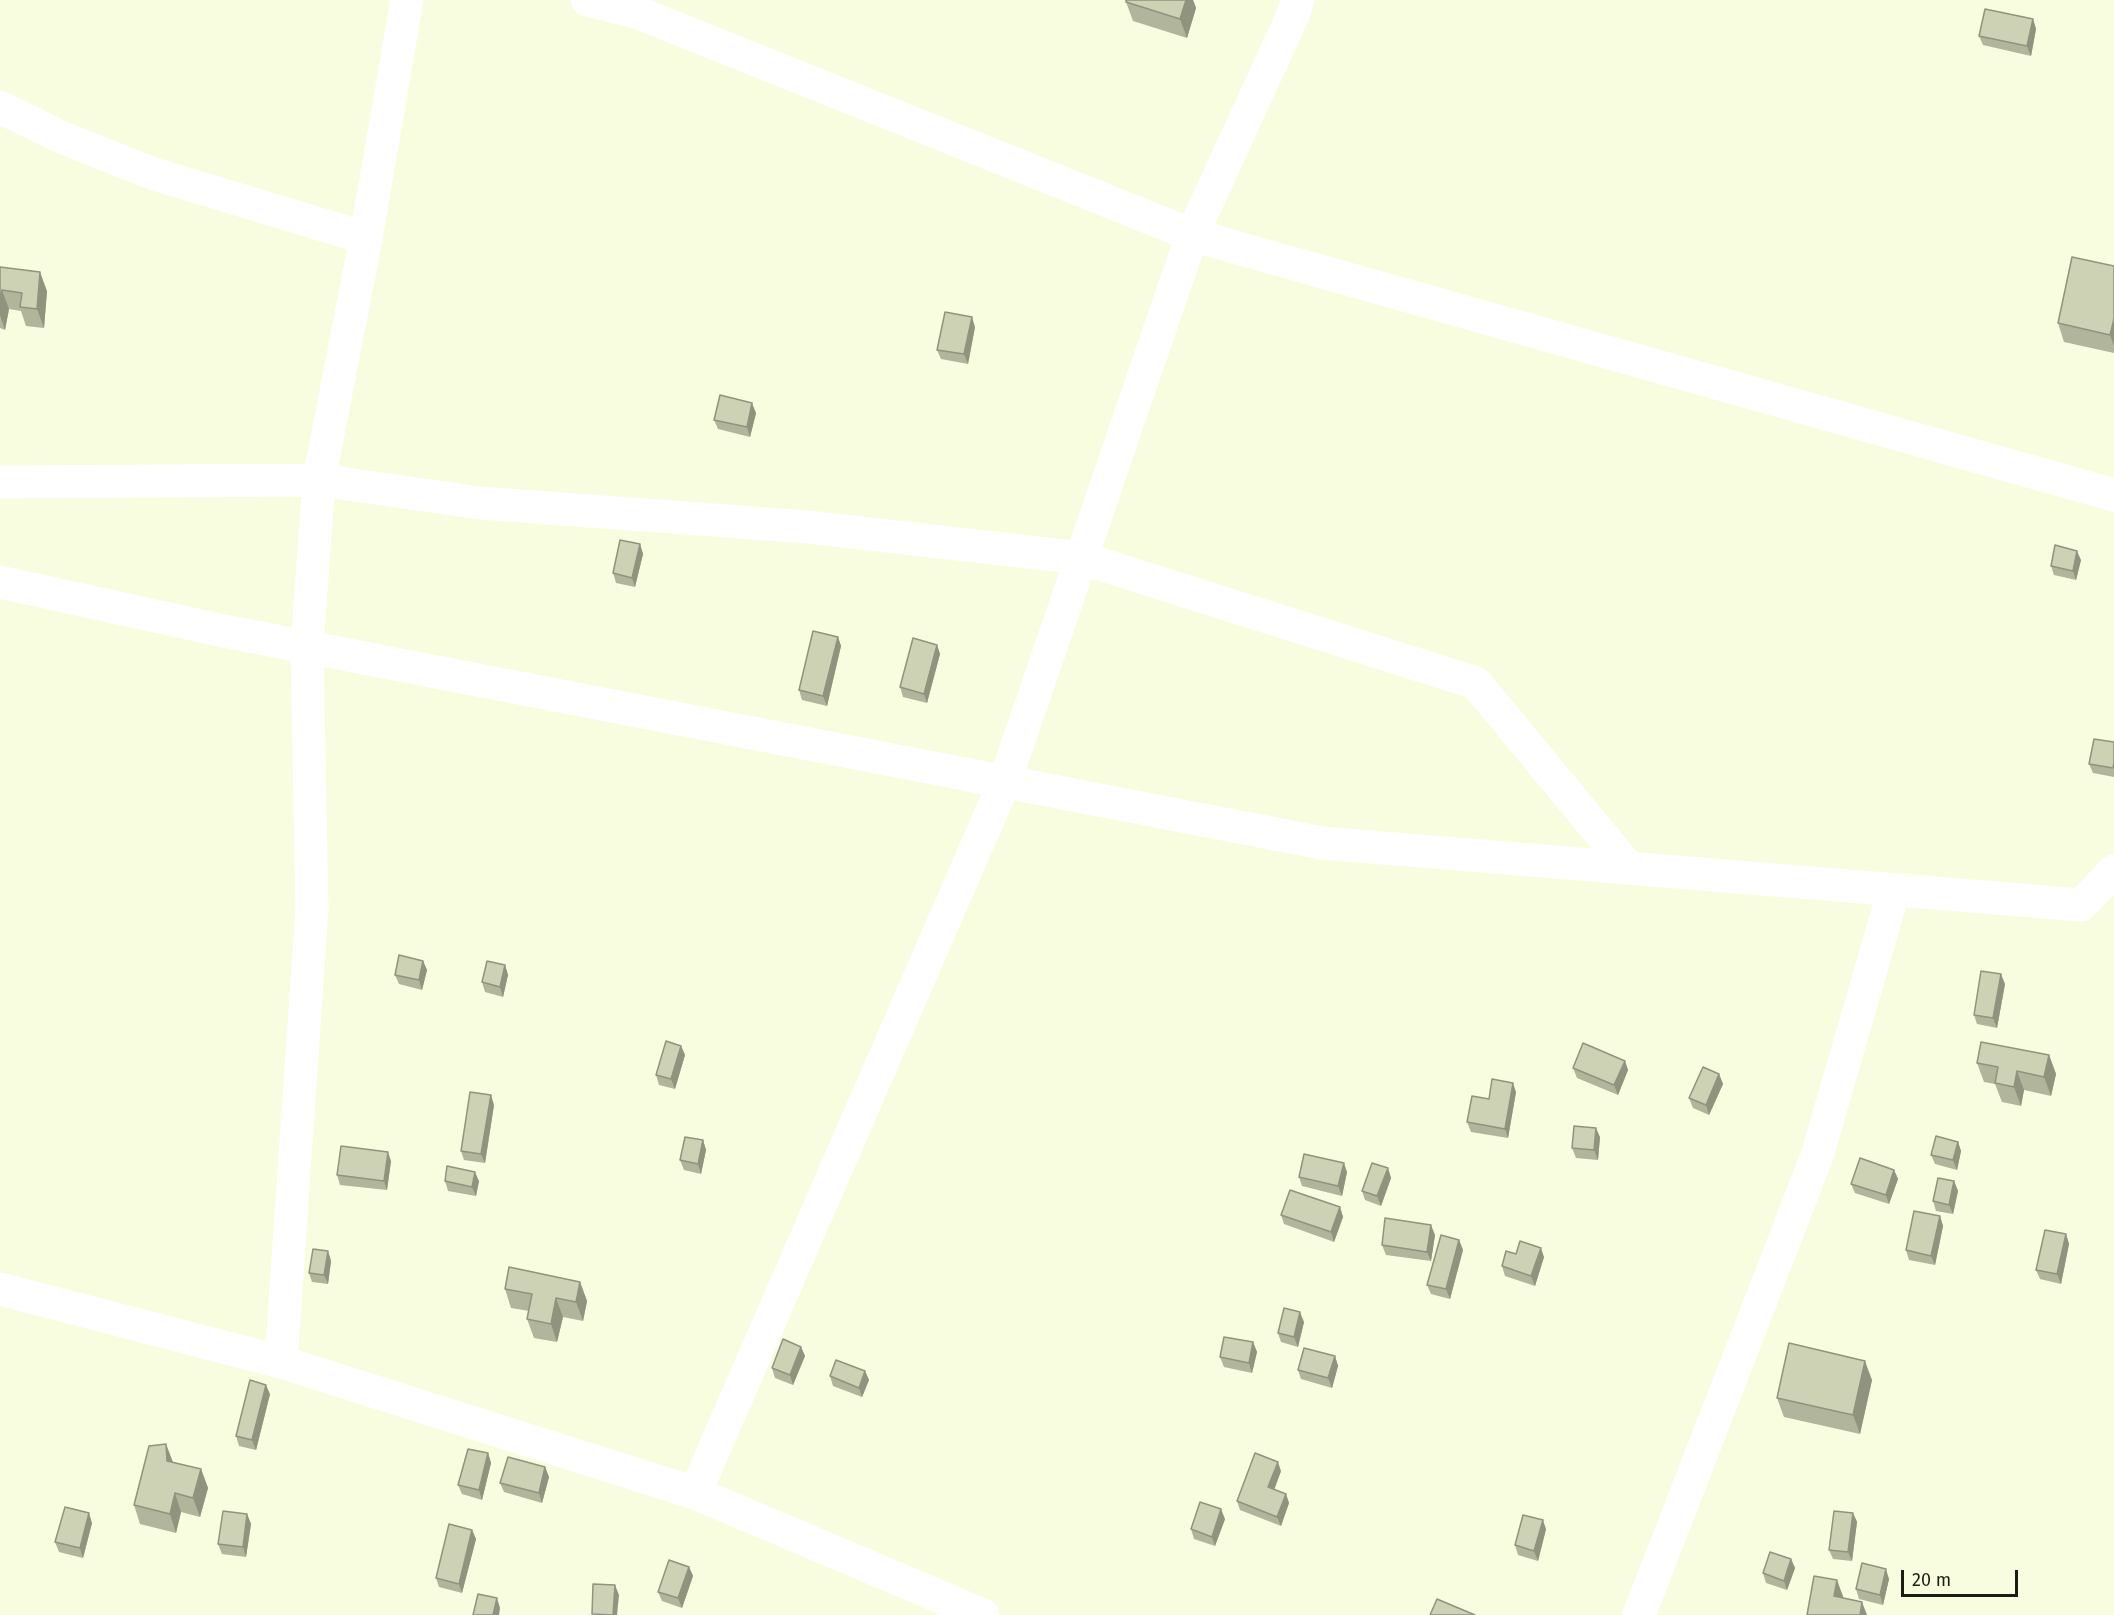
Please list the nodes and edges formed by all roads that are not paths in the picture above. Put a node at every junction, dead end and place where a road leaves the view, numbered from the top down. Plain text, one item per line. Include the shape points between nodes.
1 (407, 0) edge
2 (587, 0) edge
3 (1298, 0) edge
4 (0, 107) edge
5 (1192, 235) junction
6 (366, 238) junction
7 (319, 480) junction
8 (0, 482) edge
9 (2114, 495) edge
10 (1081, 558) junction
11 (0, 582) edge
12 (308, 647) junction
13 (1005, 781) junction
14 (1628, 867) junction
15 (2114, 871) edge
16 (1894, 890) junction
17 (0, 1290) edge
18 (280, 1362) junction
19 (695, 1492) junction
20 (983, 1615) edge
21 (1639, 1615) edge

1 - 6 street
2 - 5 street via 636,12
3 - 5 street
4 - 6 street via 61,137 154,174
5 - 9 street
5 - 10 street
6 - 7 street
7 - 8 street
7 - 10 street via 480,503 808,527
7 - 12 street
10 - 13 street
10 - 14 street via 1476,682
11 - 12 street
12 - 13 street
12 - 18 street via 312,909
13 - 14 street via 1322,843
13 - 19 street
14 - 16 street
15 - 16 street via 2080,905
16 - 21 street via 1817,1156
17 - 18 street
18 - 19 street
19 - 20 street

